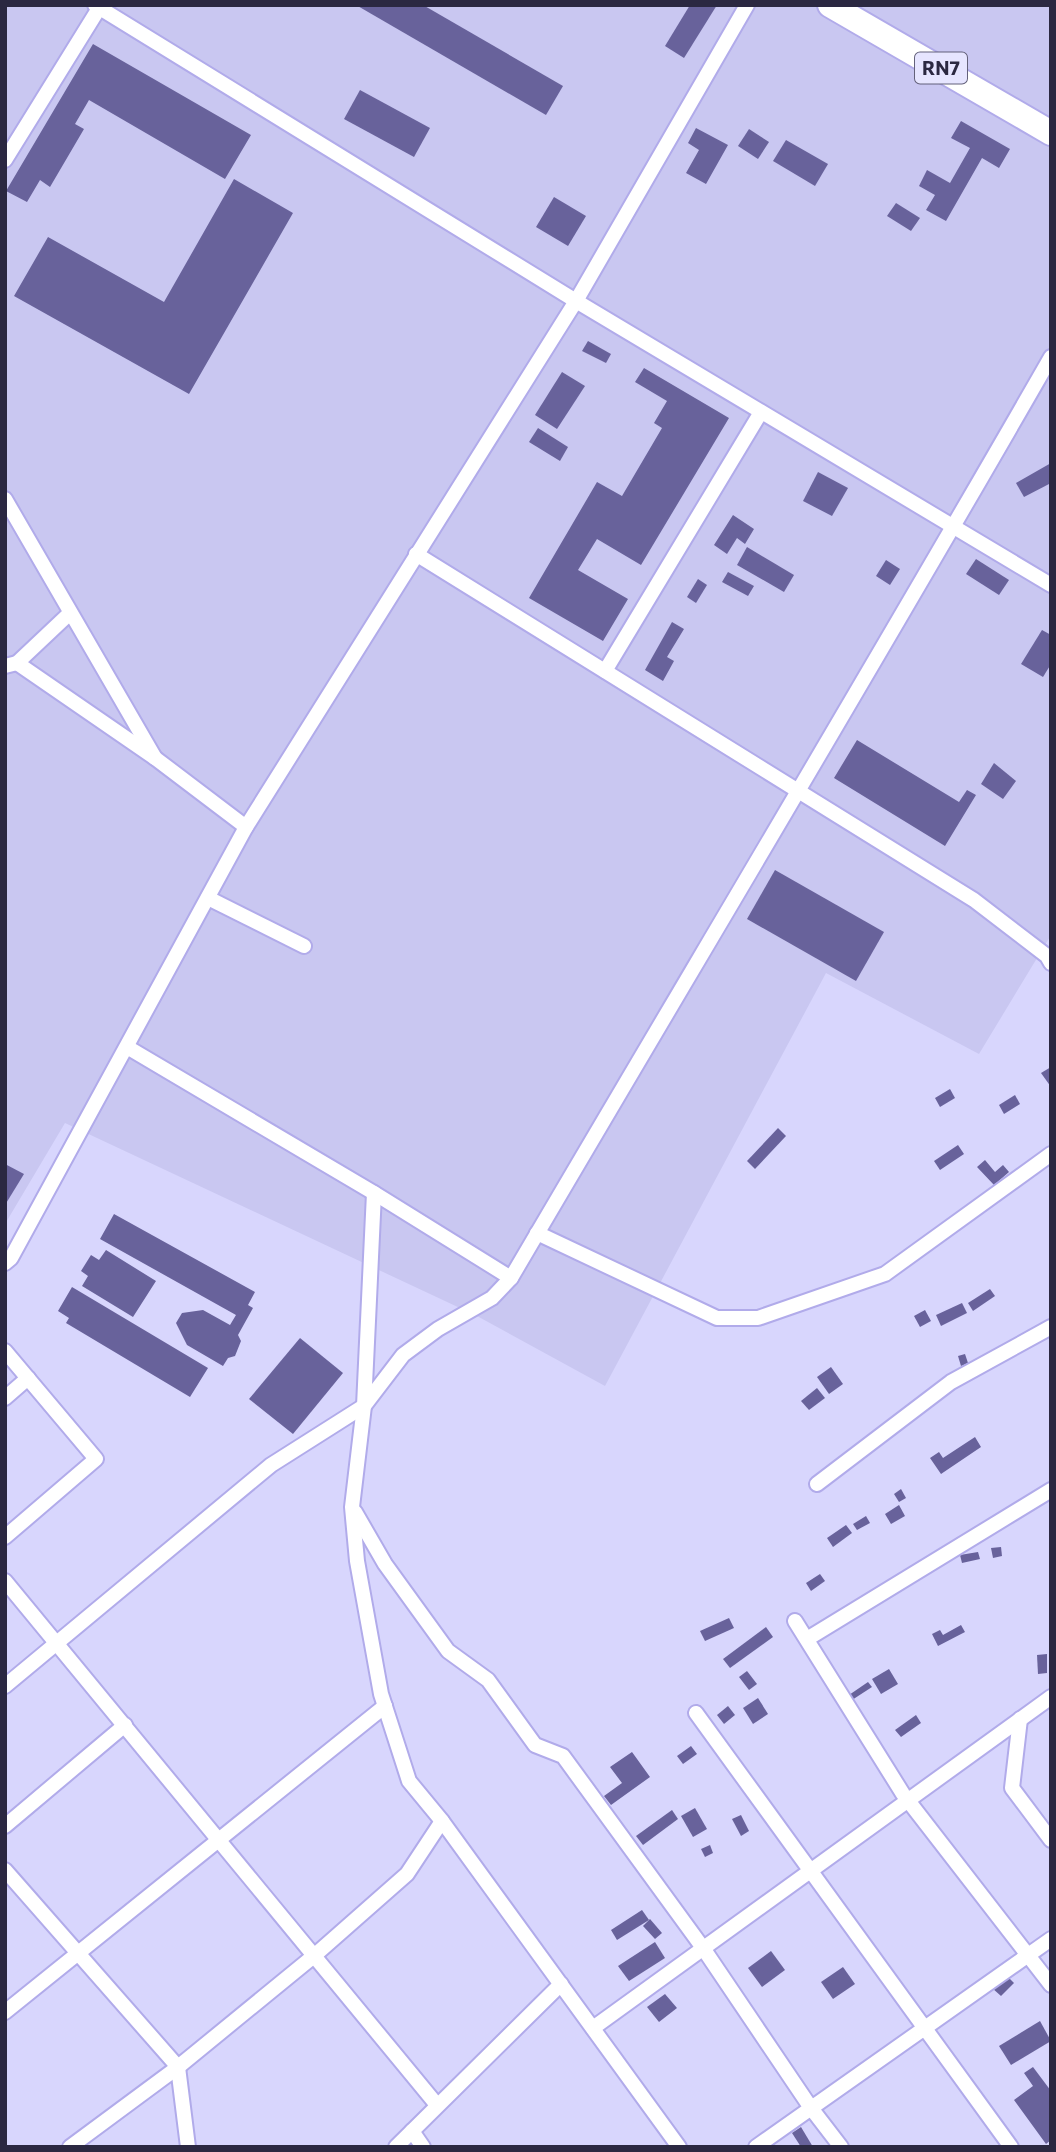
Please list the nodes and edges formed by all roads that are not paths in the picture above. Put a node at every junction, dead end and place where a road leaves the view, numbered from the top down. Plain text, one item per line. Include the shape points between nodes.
1 (747, 5) edge
2 (830, 5) edge
3 (99, 6) edge
4 (1051, 133) edge
5 (5, 160) edge
6 (576, 301) junction
7 (1051, 357) edge
8 (761, 412) junction
9 (5, 499) edge
10 (953, 528) junction
11 (416, 554) junction
12 (1051, 586) edge
13 (70, 613) junction
14 (11, 664) edge
15 (605, 671) junction
16 (155, 758) junction
17 (796, 790) junction
18 (246, 827) junction
19 (208, 898) junction
20 (304, 946) dead end
21 (1051, 962) edge
22 (127, 1047) junction
23 (1051, 1154) edge
24 (374, 1193) junction
25 (537, 1233) junction
26 (5, 1262) edge
27 (511, 1278) junction
28 (1051, 1327) edge
29 (5, 1351) edge
30 (28, 1378) junction
31 (5, 1398) edge
32 (364, 1406) junction
33 (817, 1484) dead end
34 (1051, 1490) edge
35 (352, 1507) junction
36 (5, 1537) edge
37 (5, 1581) edge
38 (795, 1621) dead end
39 (807, 1639) junction
40 (56, 1642) junction
41 (5, 1686) edge
42 (1051, 1697) edge
43 (385, 1706) junction
44 (696, 1713) dead end
45 (1020, 1719) junction
46 (125, 1725) junction
47 (908, 1800) junction
48 (442, 1821) junction
49 (5, 1826) edge
50 (219, 1840) junction
51 (1051, 1840) edge
52 (5, 1870) edge
53 (811, 1871) junction
54 (1051, 1939) edge
55 (703, 1948) junction
56 (78, 1953) junction
57 (315, 1955) junction
58 (1028, 1956) junction
59 (561, 1984) junction
60 (1051, 1985) edge
61 (5, 2012) edge
62 (925, 2027) junction
63 (593, 2028) junction
64 (177, 2067) junction
65 (437, 2105) junction
66 (811, 2108) junction
67 (412, 2131) junction
68 (70, 2147) edge
69 (188, 2147) edge
70 (396, 2147) edge
71 (423, 2147) edge
72 (679, 2147) edge
73 (756, 2147) edge
74 (841, 2147) edge
75 (1011, 2147) edge

1 - 6 street
2 - 4 highway, RN7
3 - 5 street
3 - 6 street
6 - 8 street
6 - 11 street
7 - 10 street
8 - 10 street
8 - 15 street
9 - 13 street
10 - 12 street
10 - 17 street
11 - 15 street
11 - 18 street
13 - 14 street
13 - 16 street
14 - 16 street
15 - 17 street
16 - 18 street
17 - 21 street via 974,900
17 - 25 street
18 - 19 street
19 - 20 street
19 - 22 street
22 - 24 street
22 - 26 street
23 - 25 street via 885,1274 758,1318 717,1318
24 - 27 street
24 - 32 street
25 - 27 street
27 - 32 street via 492,1298 404,1355
28 - 33 street via 951,1382
29 - 30 street
30 - 31 street
30 - 36 street via 96,1459
32 - 35 street
32 - 40 street via 271,1465
34 - 39 street
35 - 43 street via 357,1561
35 - 55 street via 385,1564 448,1651 488,1680 535,1745 563,1756
37 - 40 street
38 - 39 street
39 - 47 street
40 - 41 street
40 - 46 street
42 - 45 street
43 - 48 street via 409,1781
43 - 50 street
44 - 53 street
45 - 47 street
45 - 51 street via 1012,1788
46 - 49 street
46 - 50 street
47 - 53 street
47 - 58 street
48 - 57 street via 407,1874
48 - 59 street
50 - 56 street
50 - 57 street
52 - 56 street
53 - 55 street
53 - 62 street
54 - 58 street
55 - 63 street
55 - 66 street
56 - 61 street
56 - 64 street
57 - 64 street
57 - 65 street
58 - 60 street
58 - 62 street
59 - 63 street
59 - 65 street
62 - 66 street
62 - 75 street
63 - 72 street
64 - 68 street
64 - 69 street
65 - 67 street
66 - 73 street
66 - 74 street
67 - 70 street
67 - 71 street

